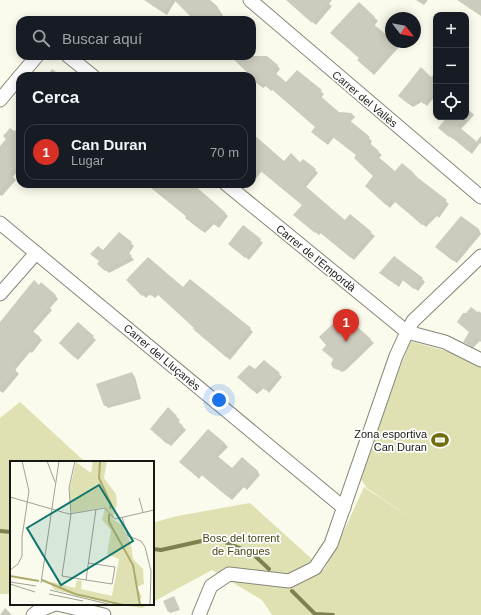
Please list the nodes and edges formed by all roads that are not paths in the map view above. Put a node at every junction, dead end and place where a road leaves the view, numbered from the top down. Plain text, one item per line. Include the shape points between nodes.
1 (250, 0) edge
2 (34, 60) edge
3 (73, 60) edge
4 (23, 72) edge
5 (88, 72) edge
6 (16, 81) edge
7 (0, 100) edge
8 (231, 188) edge
9 (481, 197) edge
10 (0, 223) edge
11 (36, 253) junction
12 (481, 256) edge
13 (0, 294) edge
14 (407, 332) junction
15 (481, 360) edge
16 (344, 508) junction
17 (53, 605) edge
18 (60, 605) edge
19 (33, 615) edge
20 (104, 615) edge
21 (199, 615) edge

1 - 9 street, Carrer del Vallès
2 - 4 street
3 - 5 street
6 - 7 street
8 - 14 street, Carrer de l'Empordà
10 - 11 street, Carrer del Lluçanès
11 - 13 street
11 - 16 street, Carrer del Lluçanès
12 - 14 street via 413,320
14 - 15 street via 445,342
14 - 16 street via 396,356
16 - 21 street via 331,544 315,568 289,581 229,574 211,586
17 - 19 street
18 - 20 street

